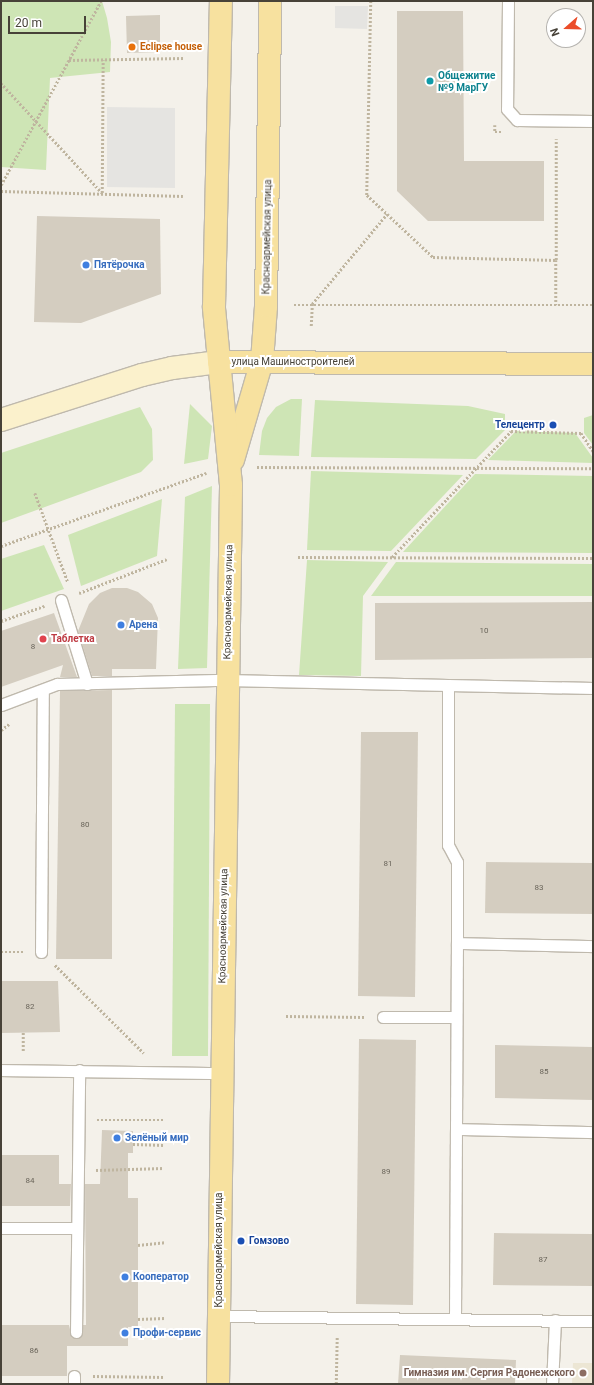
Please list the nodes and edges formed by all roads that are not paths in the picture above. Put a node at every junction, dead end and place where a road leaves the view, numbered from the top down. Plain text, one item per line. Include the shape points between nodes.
1 (221, 1) edge
2 (270, 1) edge
3 (508, 1) edge
4 (593, 122) edge
5 (262, 361) junction
6 (219, 362) junction
7 (593, 364) edge
8 (1, 420) edge
9 (221, 470) junction
10 (61, 600) road end
11 (226, 680) junction
12 (87, 684) junction
13 (448, 685) junction
14 (593, 688) edge
15 (43, 690) junction
16 (1, 706) edge
17 (457, 943) junction
18 (593, 946) edge
19 (41, 952) road end
20 (383, 1017) road end
21 (456, 1017) junction
22 (1, 1070) edge
23 (79, 1070) junction
24 (221, 1073) junction
25 (456, 1129) junction
26 (593, 1132) edge
27 (1, 1228) edge
28 (77, 1228) junction
29 (219, 1316) junction
30 (455, 1318) junction
31 (554, 1320) junction
32 (593, 1321) edge
33 (76, 1332) dead end
34 (218, 1384) edge
35 (552, 1384) edge

1 - 6 main road, Красноармейская улица via 214,307
2 - 5 main road, Красноармейская улица via 266,306
3 - 4 lane via 508,109 517,120
5 - 6 main road, улица Машиностроителей
5 - 7 main road, улица Машиностроителей
5 - 9 main road, Красноармейская улица
6 - 8 main road, улица Машиностроителей via 142,375
6 - 9 main road, Красноармейская улица
9 - 11 main road, Красноармейская улица
10 - 12 lane
11 - 12 lane
11 - 13 lane
11 - 24 main road, Красноармейская улица
12 - 15 lane via 57,684
13 - 14 lane
13 - 17 lane via 448,845 456,862
15 - 16 lane
15 - 19 lane
17 - 18 lane
17 - 21 lane
20 - 21 lane
21 - 25 lane
22 - 23 lane
23 - 24 lane
23 - 28 lane
24 - 29 main road, Красноармейская улица
25 - 26 lane
25 - 30 lane
27 - 28 lane
28 - 33 lane
29 - 30 lane
29 - 34 main road, Красноармейская улица
30 - 31 lane
31 - 32 lane
31 - 35 lane

